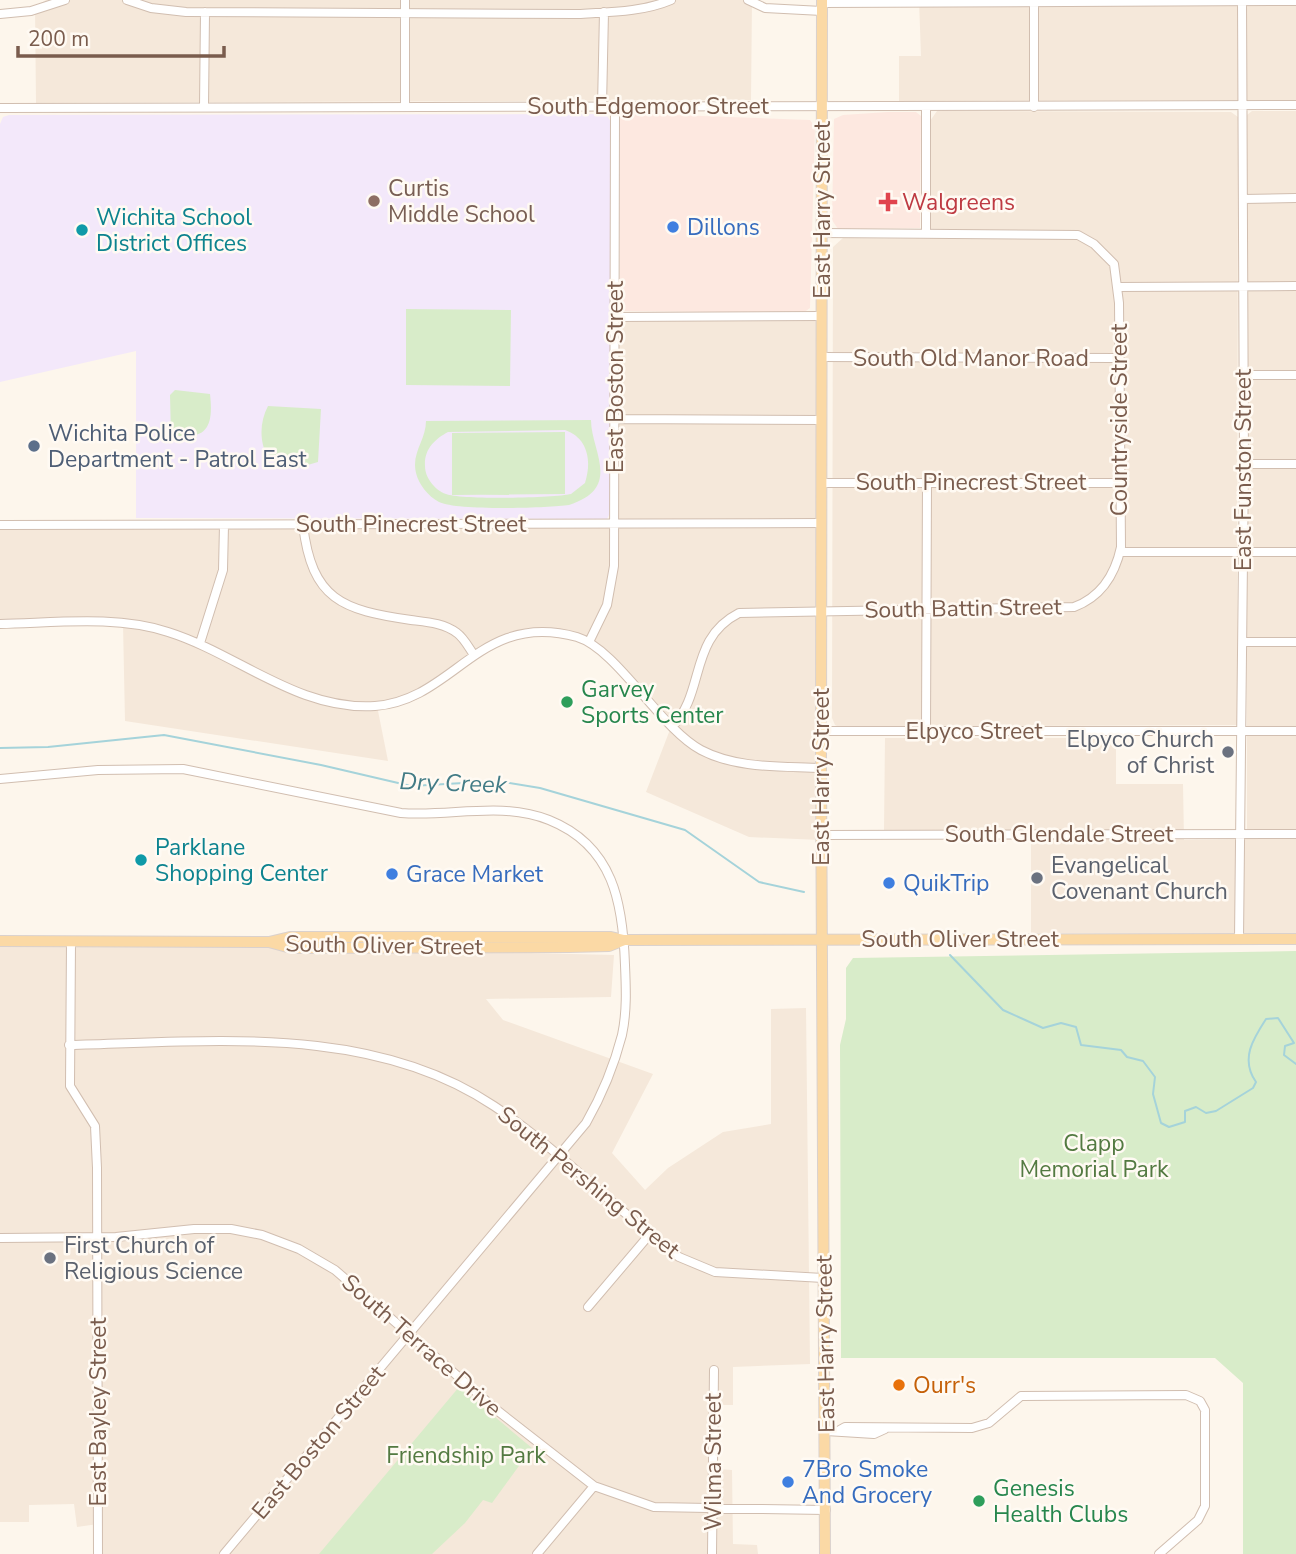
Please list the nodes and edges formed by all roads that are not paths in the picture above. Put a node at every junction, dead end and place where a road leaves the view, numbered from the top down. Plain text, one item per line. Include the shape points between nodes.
1 (65, 0) edge
2 (127, 0) edge
3 (405, 0) edge
4 (671, 0) edge
5 (748, 0) edge
6 (1034, 1) edge
7 (1242, 1) edge
8 (1296, 1) edge
9 (822, 5) edge
10 (205, 12) junction
11 (604, 12) junction
12 (405, 13) junction
13 (0, 14) edge
14 (1243, 104) junction
15 (405, 106) junction
16 (602, 106) junction
17 (615, 106) junction
18 (822, 106) junction
19 (926, 106) junction
20 (1296, 106) edge
21 (204, 107) junction
22 (1034, 107) junction
23 (0, 108) edge
24 (1296, 198) edge
25 (1243, 199) junction
26 (822, 233) junction
27 (926, 234) junction
28 (1243, 286) junction
29 (1296, 286) edge
30 (1117, 288) junction
31 (822, 316) junction
32 (615, 317) junction
33 (822, 358) junction
34 (1119, 358) junction
35 (1243, 375) junction
36 (1296, 375) edge
37 (616, 419) junction
38 (822, 420) junction
39 (1244, 464) junction
40 (1296, 464) edge
41 (927, 482) junction
42 (1119, 482) junction
43 (822, 483) junction
44 (614, 523) junction
45 (822, 523) junction
46 (0, 525) edge
47 (224, 525) junction
48 (303, 525) junction
49 (1120, 552) junction
50 (1243, 552) junction
51 (1296, 552) edge
52 (926, 607) junction
53 (822, 611) junction
54 (0, 624) edge
55 (589, 642) junction
56 (1243, 642) junction
57 (1296, 642) edge
58 (200, 643) junction
59 (474, 655) junction
60 (671, 727) junction
61 (821, 731) junction
62 (926, 731) junction
63 (1242, 731) junction
64 (1296, 731) edge
65 (821, 768) junction
66 (0, 779) edge
67 (1241, 834) junction
68 (1296, 834) edge
69 (821, 835) junction
70 (822, 938) junction
71 (1239, 939) junction
72 (1296, 939) edge
73 (624, 940) junction
74 (0, 941) edge
75 (71, 942) junction
76 (69, 1045) junction
77 (559, 1156) junction
78 (650, 1234) junction
79 (97, 1237) junction
80 (0, 1238) edge
81 (823, 1278) junction
82 (588, 1307) dead end
83 (409, 1332) junction
84 (713, 1370) dead end
85 (826, 1431) junction
86 (594, 1486) junction
87 (712, 1510) junction
88 (825, 1510) junction
89 (99, 1554) edge
90 (224, 1554) edge
91 (537, 1554) edge
92 (712, 1554) edge
93 (825, 1554) edge
94 (1159, 1554) edge

1 - 13 street via 31,11
2 - 10 street via 151,8
3 - 12 street
4 - 11 street
5 - 9 street via 765,8
6 - 7 street
6 - 9 street
6 - 22 street
7 - 8 street
7 - 14 street, East Funston Street
9 - 18 main road, East Harry Street
10 - 12 street
10 - 21 street
11 - 12 street
11 - 16 street
12 - 15 street
14 - 20 street, South Edgemoor Street
14 - 22 street, South Edgemoor Street
14 - 25 street, East Funston Street
15 - 16 street, South Edgemoor Street
15 - 21 street, South Edgemoor Street
16 - 17 street, South Edgemoor Street
17 - 18 street, South Edgemoor Street
17 - 32 street, East Boston Street
18 - 19 street, South Edgemoor Street
18 - 26 main road, East Harry Street
19 - 22 street, South Edgemoor Street
19 - 27 street
21 - 23 street, South Edgemoor Street
24 - 25 street
25 - 28 street, East Funston Street
26 - 27 street, Countryside Street
26 - 31 main road, East Harry Street
27 - 30 street, Countryside Street via 1078,236 1094,244 1114,264
28 - 29 street
28 - 30 street
28 - 35 street, East Funston Street
30 - 34 street, Countryside Street
31 - 32 street
31 - 33 main road, East Harry Street
32 - 37 street, East Boston Street
33 - 34 street, South Old Manor Road
33 - 38 main road, East Harry Street
34 - 42 street, Countryside Street
35 - 36 street
35 - 39 street, East Funston Street
37 - 38 street
37 - 44 street, East Boston Street
38 - 43 main road, East Harry Street
39 - 40 street
39 - 50 street, East Funston Street
41 - 42 street, South Pinecrest Street
41 - 43 street, South Pinecrest Street
41 - 52 street
42 - 49 street, Countryside Street
43 - 45 main road, East Harry Street
44 - 45 street, South Pinecrest Street
44 - 48 street, South Pinecrest Street
44 - 55 street, East Boston Street via 614,566 607,605
45 - 53 main road, East Harry Street
46 - 47 street, South Pinecrest Street
47 - 48 street, South Pinecrest Street
47 - 58 street via 223,570
48 - 59 street via 306,553 321,584 341,604 369,614 438,623 458,634
49 - 50 street
49 - 52 street, South Battin Street via 1107,583 1092,600 1074,607
50 - 51 street
50 - 56 street, East Funston Street
52 - 53 street, South Battin Street
52 - 62 street
53 - 60 street, South Battin Street via 739,613 724,621 713,631 682,716
53 - 61 main road, East Harry Street
54 - 58 street via 136,624
55 - 59 street via 550,631 514,634
55 - 60 street
56 - 57 street
56 - 63 street, East Funston Street
58 - 59 street via 275,682 340,706 376,706 413,696
60 - 65 street via 718,758
61 - 62 street, Elpyco Street
61 - 65 main road, East Harry Street
62 - 63 street, Elpyco Street
63 - 64 street, Elpyco Street
63 - 67 street, East Funston Street
65 - 69 main road, East Harry Street
66 - 73 street via 98,770 183,769 401,813 521,811 566,828 595,852 618,895
67 - 68 street, South Glendale Street
67 - 69 street, South Glendale Street
67 - 71 street, East Funston Street
69 - 70 main road, East Harry Street
70 - 71 main road, South Oliver Street
70 - 73 main road, South Oliver Street
70 - 81 main road, East Harry Street
71 - 72 main road, South Oliver Street
73 - 75 main road, South Oliver Street via 609,946 569,947 291,948 269,942
73 - 77 street, East Boston Street via 625,1014 614,1062 586,1123
74 - 75 main road, South Oliver Street
75 - 76 street, East Bayley Street
76 - 77 street, South Pershing Street via 229,1042 364,1052 477,1096
76 - 79 street, East Bayley Street via 70,1086 95,1126
77 - 78 street, South Pershing Street
77 - 83 street, East Boston Street
78 - 81 street, South Pershing Street via 680,1257 715,1272
78 - 82 street
79 - 80 street, South Terrace Drive
79 - 83 street, South Terrace Drive via 194,1229 262,1235 335,1270
79 - 89 street, East Bayley Street
81 - 85 main road, East Harry Street
83 - 86 street, South Terrace Drive via 498,1411
83 - 90 street, East Boston Street
84 - 87 street, Wilma Street
85 - 88 main road, East Harry Street
85 - 94 street via 874,1434 885,1429 972,1428 989,1423 1021,1396 1186,1395 1205,1409 1205,1506 1198,1520
86 - 87 street, South Terrace Drive via 654,1507
86 - 91 street
87 - 88 street, South Terrace Drive
87 - 92 street, Wilma Street
88 - 93 main road, East Harry Street

